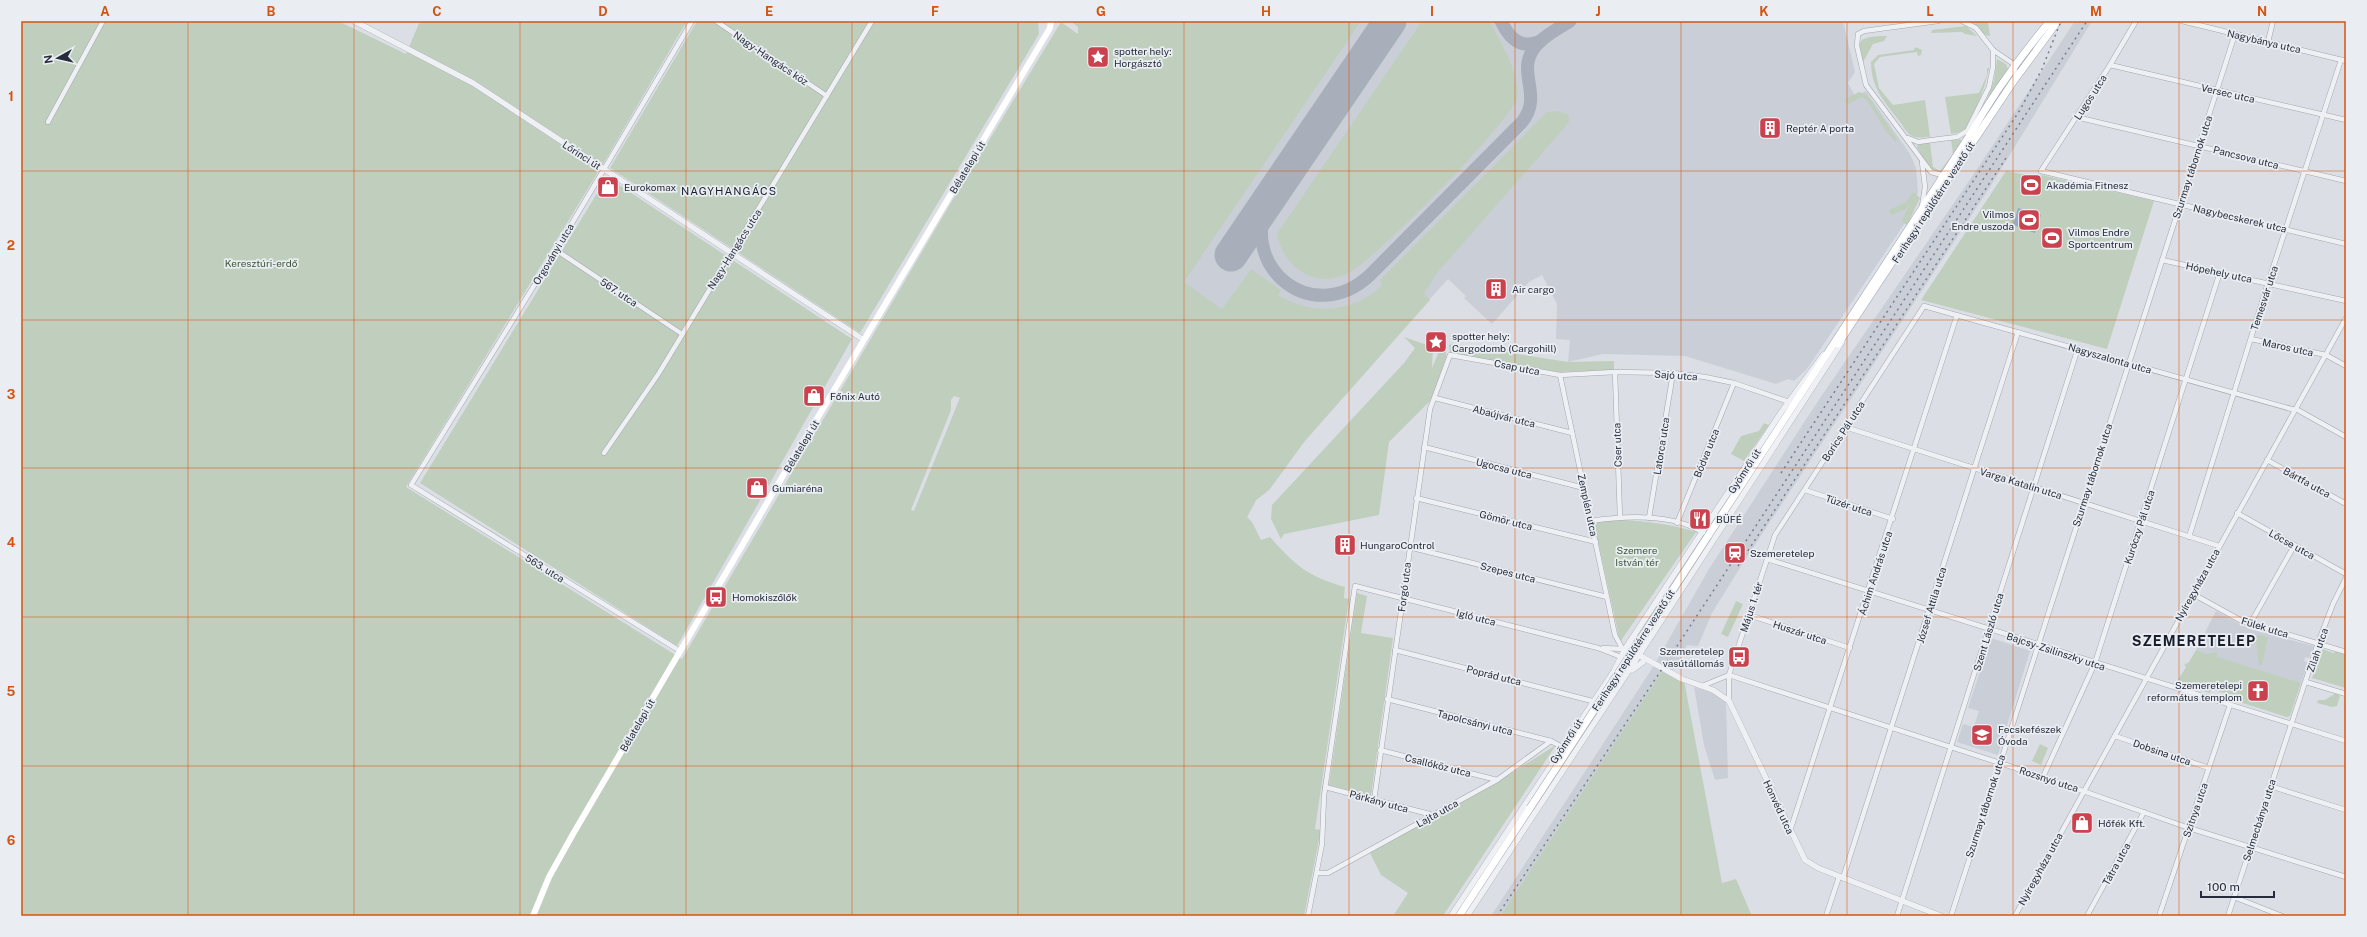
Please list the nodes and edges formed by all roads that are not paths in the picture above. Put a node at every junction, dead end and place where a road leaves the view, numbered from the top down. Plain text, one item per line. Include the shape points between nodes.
1 (103, 21) edge
2 (354, 21) edge
3 (692, 21) edge
4 (716, 21) edge
5 (872, 21) edge
6 (1051, 21) edge
7 (1938, 21) edge
8 (1962, 21) edge
9 (2050, 21) edge
10 (2058, 21) edge
11 (2136, 21) edge
12 (2182, 21) edge
13 (2273, 21) edge
14 (2235, 34) junction
15 (2268, 42) junction
16 (1994, 50) junction
17 (2343, 60) edge
18 (2015, 65) junction
19 (2110, 65) junction
20 (2013, 82) junction
21 (2217, 90) junction
22 (827, 96) junction
23 (2324, 115) junction
24 (2076, 117) junction
25 (2346, 120) edge
26 (48, 122) dead end
27 (1907, 138) junction
28 (2199, 146) junction
29 (1922, 160) junction
30 (604, 170) junction
31 (2041, 171) joint
32 (2304, 172) junction
33 (1946, 176) junction
34 (2346, 182) edge
35 (2180, 204) junction
36 (1921, 210) junction
37 (2287, 229) junction
38 (2346, 244) edge
39 (556, 250) junction
40 (732, 253) junction
41 (2162, 260) junction
42 (2220, 272) junction
43 (2268, 282) junction
44 (2346, 301) edge
45 (1924, 306) joint
46 (1957, 314) junction
47 (2346, 318) edge
48 (1845, 330) junction
49 (2018, 332) junction
50 (682, 334) junction
51 (2250, 339) junction
52 (864, 340) junction
53 (2078, 348) junction
54 (1450, 355) joint
55 (2326, 355) junction
56 (2128, 363) junction
57 (2346, 366) edge
58 (1615, 372) junction
59 (1673, 374) junction
60 (1560, 375) junction
61 (2186, 380) junction
62 (1734, 383) junction
63 (2233, 392) junction
64 (1435, 398) junction
65 (1789, 402) junction
66 (2296, 410) junction
67 (1845, 427) junction
68 (1572, 433) junction
69 (2346, 437) edge
70 (1424, 447) junction
71 (1915, 448) junction
72 (604, 453) dead end
73 (2267, 460) junction
74 (1974, 468) junction
75 (411, 485) joint
76 (2034, 487) junction
77 (1584, 488) junction
78 (1805, 490) junction
79 (1416, 498) junction
80 (2083, 502) junction
81 (2346, 504) edge
82 (2238, 513) junction
83 (1620, 518) junction
84 (1649, 518) junction
85 (1893, 519) junction
86 (1591, 521) junction
87 (2140, 522) junction
88 (1677, 523) junction
89 (1706, 535) junction
90 (2189, 537) junction
91 (1596, 542) junction
92 (2219, 546) junction
93 (2294, 546) junction
94 (1409, 547) junction
95 (1767, 560) junction
96 (2346, 574) edge
97 (2346, 578) edge
98 (1868, 591) junction
99 (2193, 594) junction
100 (1607, 597) junction
101 (1402, 598) junction
102 (1929, 610) junction
103 (1749, 615) junction
104 (2250, 624) junction
105 (1988, 629) junction
106 (1615, 636) junction
107 (2318, 643) junction
108 (2038, 645) junction
109 (1598, 648) junction
110 (1611, 648) junction
111 (1644, 648) junction
112 (1850, 648) junction
113 (1623, 649) junction
114 (1395, 650) junction
115 (680, 651) junction
116 (2346, 652) edge
117 (1612, 653) junction
118 (1639, 655) junction
119 (1621, 657) junction
120 (1635, 661) junction
121 (1649, 661) junction
122 (1643, 662) junction
123 (2095, 663) junction
124 (1626, 675) junction
125 (1729, 675) junction
126 (2146, 678) junction
127 (2306, 682) junction
128 (1702, 686) junction
129 (2346, 694) edge
130 (1387, 699) junction
131 (1728, 700) junction
132 (1592, 701) junction
133 (2230, 705) junction
134 (1830, 709) junction
135 (2292, 724) junction
136 (1892, 728) junction
137 (2115, 736) junction
138 (1551, 741) junction
139 (2346, 741) edge
140 (1562, 747) junction
141 (1952, 748) junction
142 (1380, 750) junction
143 (1999, 763) junction
144 (2209, 768) junction
145 (2043, 777) junction
146 (1496, 780) junction
147 (2270, 786) junction
148 (1325, 787) junction
149 (2083, 790) junction
150 (1374, 800) junction
151 (2346, 810) edge
152 (2144, 812) junction
153 (1434, 815) junction
154 (2189, 828) junction
155 (1790, 831) junction
156 (2250, 847) junction
157 (1317, 873) junction
158 (1841, 877) junction
159 (2346, 877) edge
160 (2234, 897) junction
161 (1902, 901) junction
162 (534, 916) edge
163 (1308, 916) edge
164 (1451, 916) edge
165 (1459, 916) edge
166 (1467, 916) edge
167 (1826, 916) edge
168 (1897, 916) edge
169 (1941, 916) edge
170 (1951, 916) edge
171 (2015, 916) edge
172 (2087, 916) edge
173 (2159, 916) edge
174 (2228, 916) edge
175 (2282, 916) edge

1 - 26 street
2 - 30 street, Lőrinci út via 473,84
3 - 30 street, Orgoványi utca
4 - 22 street, Nagy-Hangács köz
5 - 22 street, Nagy-Hangács utca
6 - 52 main road, Bélatelepi út via 1050,28
7 - 27 street via 1864,30 1858,34 1866,85
8 - 16 street via 1976,28
9 - 18 main road, Ferihegyi repülőtérre vezető út
10 - 20 main road, Ferihegyi repülőtérre vezető út
11 - 19 street, Lugos utca
12 - 14 street, Nagybánya utca
13 - 15 street
14 - 15 street, Nagybánya utca
14 - 21 street, Szurmay tábornok utca
15 - 17 street, Nagybánya utca
16 - 18 street
16 - 27 street via 1988,87 1967,131 1957,137 1918,142
17 - 23 street, Temesvár utca
18 - 20 street
18 - 33 main road, Ferihegyi repülőtérre vezető út via 1987,104
19 - 21 street, Versec utca
19 - 24 street, Lugos utca
20 - 33 main road, Ferihegyi repülőtérre vezető út
21 - 23 street, Versec utca
21 - 28 street, Szurmay tábornok utca
22 - 40 street, Nagy-Hangács utca
23 - 25 street, Versec utca
23 - 32 street, Temesvár utca
24 - 28 street, Pancsova utca
24 - 31 street, Lugos utca
27 - 29 street
28 - 32 street, Pancsova utca
28 - 35 street, Szurmay tábornok utca
29 - 33 street via 1931,172
29 - 36 street via 1925,187
30 - 39 street, Orgoványi utca
30 - 40 street, Lőrinci út
31 - 35 street, Nagybecskerek utca
32 - 34 street, Pancsova utca
32 - 37 street, Temesvár utca
33 - 36 main road, Ferihegyi repülőtérre vezető út
33 - 48 main road, Ferihegyi repülőtérre vezető út
35 - 37 street, Nagybecskerek utca
35 - 41 street, Szurmay tábornok utca
36 - 48 main road, Ferihegyi repülőtérre vezető út
37 - 38 street, Nagybecskerek utca
37 - 43 street, Temesvár utca
39 - 50 street, 567. utca
39 - 75 street, Orgoványi utca
40 - 50 street, Nagy-Hangács utca
40 - 52 street, Lőrinci út
41 - 42 street, Hópehely utca
41 - 56 street, Szurmay tábornok utca
42 - 43 street, Hópehely utca
42 - 61 street, Kuróczy Pál utca
43 - 44 street, Hópehely utca
43 - 51 street, Temesvár utca
45 - 46 street, Nagyszalonta utca
45 - 67 street, Borics Pál utca
46 - 49 street, Nagyszalonta utca
46 - 71 street, Áchim András utca
47 - 55 street, Nyíregyháza utca
48 - 65 street, Gyömrői út
48 - 89 main road, Ferihegyi repülőtérre vezető út
48 - 111 street, Gyömrői út
49 - 53 street, Nagyszalonta utca
49 - 74 street, József Attila utca
50 - 72 street, Nagy-Hangács utca via 659,373
51 - 55 street, Maros utca
51 - 63 street, Temesvár utca
52 - 115 main road, Bélatelepi út
53 - 56 street, Nagyszalonta utca
53 - 76 street, Szent László utca
54 - 60 street, Csap utca
54 - 64 street, Forgó utca
55 - 57 street, Maros utca
55 - 66 street, Nyíregyháza utca
56 - 61 street, Nagyszalonta utca
56 - 80 street, Szurmay tábornok utca
58 - 59 street, Sajó utca
58 - 60 street, Sajó utca
58 - 83 street, Cser utca
59 - 62 street, Sajó utca
59 - 84 street, Latorca utca
60 - 68 street, Zemplén utca
61 - 63 street, Nagyszalonta utca
61 - 87 street, Kuróczy Pál utca
62 - 65 street, Sajó utca
62 - 88 street, Bódva utca
63 - 66 street, Nagyszalonta utca
63 - 90 street, Temesvár utca
64 - 68 street, Abaújvár utca
64 - 70 street, Forgó utca via 1430,409
65 - 89 street, Gyömrői út
66 - 69 street, Nagyszalonta utca
66 - 73 street, Nyíregyháza utca
67 - 71 street, Varga Katalin utca
67 - 78 street, Borics Pál utca
68 - 77 street, Zemplén utca
70 - 77 street, Ugocsa utca
70 - 79 street, Forgó utca
71 - 74 street, Varga Katalin utca
71 - 85 street, Áchim András utca
73 - 81 street, Bártfa utca
73 - 82 street, Nyíregyháza utca
74 - 76 street, Varga Katalin utca
74 - 102 street, József Attila utca
75 - 115 street, 563. utca
76 - 80 street, Varga Katalin utca
76 - 105 street, Szent László utca
77 - 86 street, Zemplén utca
78 - 85 street, Tüzér utca
78 - 95 street, Borics Pál utca via 1775,535
79 - 91 street, Gömör utca
79 - 94 street, Forgó utca
80 - 87 street, Varga Katalin utca
80 - 108 street, Szurmay tábornok utca
82 - 92 street, Nyíregyháza utca
82 - 93 street, Lőcse utca
83 - 84 street
83 - 86 street
84 - 88 street
85 - 98 street, Áchim András utca
86 - 91 street, Zemplén utca
87 - 90 street, Varga Katalin utca
87 - 123 street, Kuróczy Pál utca
88 - 89 street
89 - 113 street, Gyömrői út
89 - 165 main road, Ferihegyi repülőtérre vezető út, bridge
90 - 92 street, Varga Katalin utca
91 - 100 street, Zemplén utca
92 - 99 street, Nyíregyháza utca
93 - 96 street, Lőcse utca
93 - 104 street
94 - 100 street, Szepes utca
94 - 101 street, Forgó utca
95 - 98 street, Bajcsy-Zsilinszky utca
95 - 103 street, Május 1. tér
97 - 107 street, Zilah utca
98 - 102 street, Bajcsy-Zsilinszky utca
98 - 112 street, Áchim András utca
99 - 104 street, Fülek utca
99 - 126 street, Nyíregyháza utca
100 - 106 street, Zemplén utca
101 - 109 street, Igló utca
101 - 114 street, Forgó utca
101 - 148 street, Igló utca via 1355,586
102 - 105 street, Bajcsy-Zsilinszky utca
102 - 136 street, József Attila utca
103 - 112 street, Huszár utca
103 - 125 street, Május 1. tér
104 - 107 street, Fülek utca
105 - 108 street, Bajcsy-Zsilinszky utca
105 - 141 street, Szent László utca
106 - 110 street
106 - 113 street, Zemplén utca
107 - 116 street, Fülek utca
107 - 127 street, Zilah utca
108 - 123 street, Bajcsy-Zsilinszky utca
108 - 143 street, Szurmay tábornok utca
109 - 110 street, Igló utca
109 - 117 street, Igló utca
110 - 113 street, Igló utca
110 - 117 street
111 - 118 street, Gyömrői út
111 - 121 street
112 - 134 street, Áchim András utca
113 - 118 street
113 - 119 street, Gyömrői út
114 - 130 street, Forgó utca
114 - 132 street, Poprád utca
115 - 162 main road, Bélatelepi út via 549,877
117 - 119 street, Igló utca
118 - 120 street, Gyömrői út
118 - 121 street
119 - 120 street
119 - 132 street, Gyömrői út
120 - 122 street
120 - 124 street, Gyömrői út
121 - 122 street
121 - 128 street via 1684,680
122 - 124 street
123 - 126 street, Bajcsy-Zsilinszky utca
123 - 145 street, Kuróczy Pál utca
124 - 166 street, Gyömrői út
125 - 128 street
125 - 131 street
125 - 134 street, Rozsnyó utca
126 - 133 street, Bajcsy-Zsilinszky utca
126 - 137 street, Nyíregyháza utca
127 - 129 street
127 - 135 street, Zilah utca
128 - 131 street
130 - 138 street, Tapolcsányi utca
130 - 142 street, Forgó utca
131 - 155 street, Honvéd utca
132 - 140 street, Gyömrői út
133 - 135 street, Bajcsy-Zsilinszky utca
133 - 144 street, Szitnya utca
134 - 136 street, Rozsnyó utca
134 - 155 street, Áchim András utca
135 - 139 street, Bajcsy-Zsilinszky utca
135 - 147 street, Selmecbánya utca
136 - 141 street, Rozsnyó utca
136 - 158 street, József Attila utca
137 - 144 street, Dobsina utca
137 - 149 street, Nyíregyháza utca
138 - 140 street, Tapolcsányi utca
138 - 146 street, Lajta utca
140 - 164 street, Gyömrői út
141 - 143 street, Rozsnyó utca
141 - 161 street, Szent László utca
142 - 146 street, Csallóköz utca
142 - 150 street, Forgó utca
143 - 145 street, Rozsnyó utca
143 - 170 street, Szurmay tábornok utca
144 - 154 street, Szitnya utca
145 - 149 street, Rozsnyó utca
146 - 153 street, Lajta utca
147 - 151 street
147 - 156 street, Selmecbánya utca
148 - 150 street, Párkány utca
148 - 157 street via 1323,831
149 - 152 street, Rozsnyó utca
149 - 171 street, Nyíregyháza utca
150 - 153 street, Párkány utca
152 - 154 street, Rozsnyó utca
152 - 172 street, Tátra utca
153 - 157 street, Lajta utca via 1328,873
154 - 156 street, Rozsnyó utca
154 - 173 street, Szitnya utca
155 - 158 street, Honvéd utca via 1805,860
156 - 159 street, Rozsnyó utca
156 - 160 street, Selmecbánya utca
157 - 163 street
158 - 161 street, Honvéd utca
158 - 167 street, József Attila utca
160 - 174 street, Selmecbánya utca
160 - 175 street
161 - 168 street, Szent László utca
161 - 169 street, Honvéd utca

